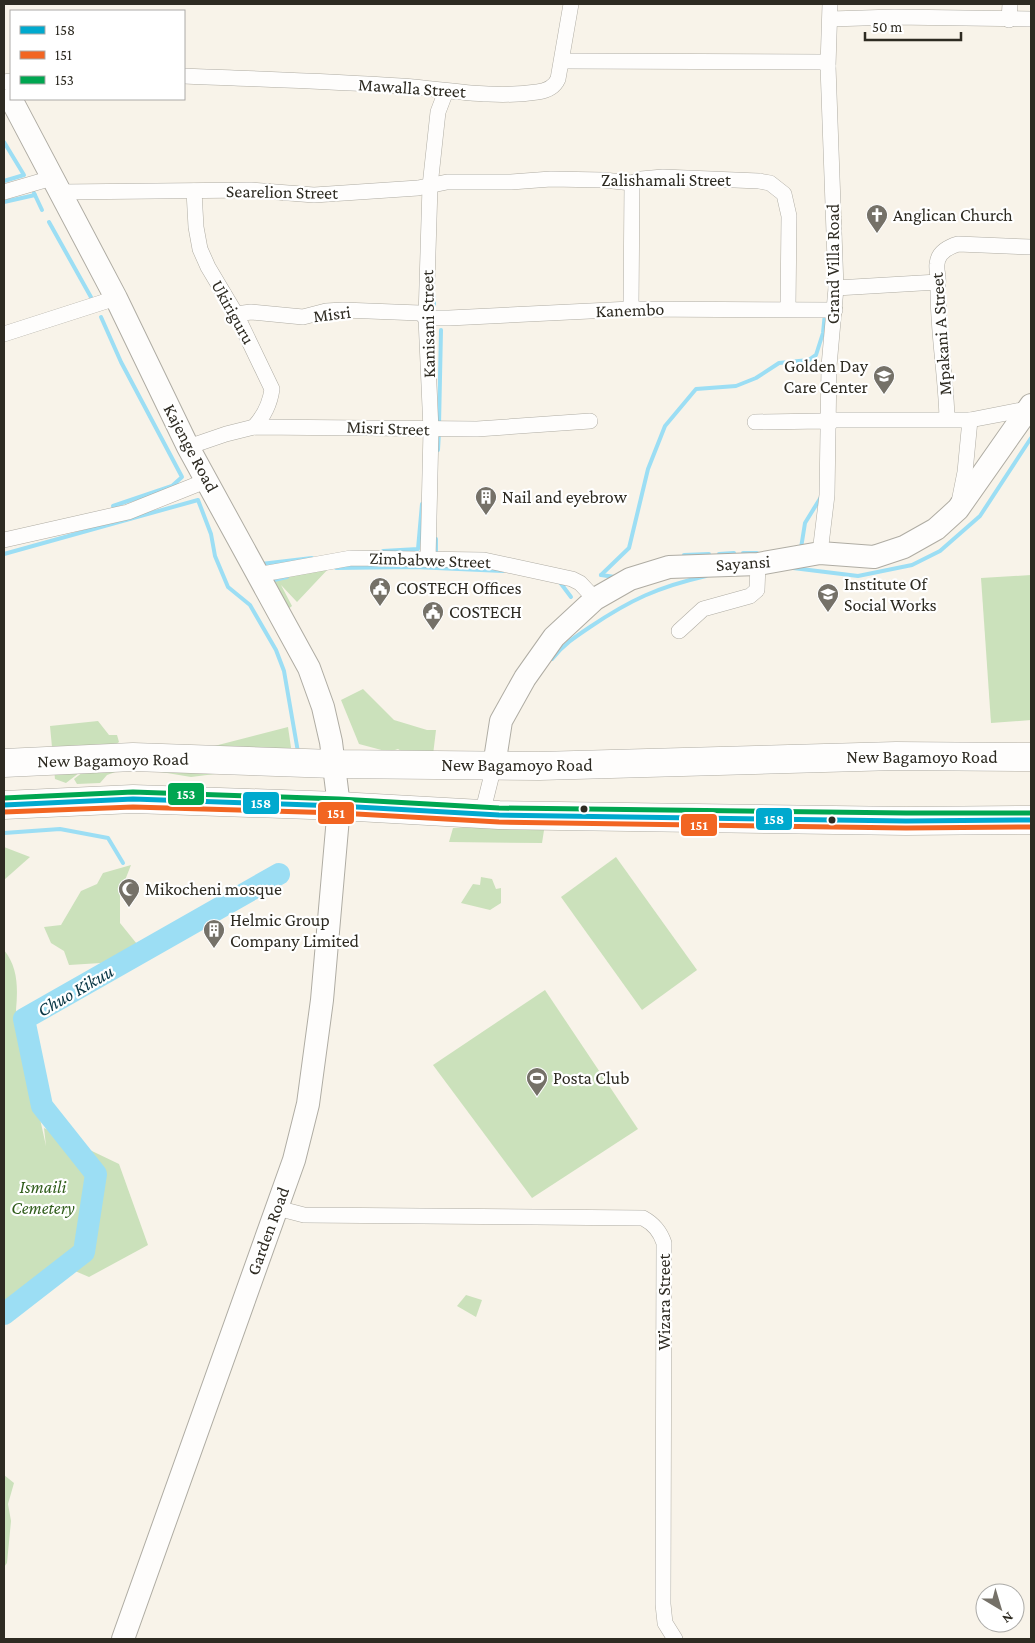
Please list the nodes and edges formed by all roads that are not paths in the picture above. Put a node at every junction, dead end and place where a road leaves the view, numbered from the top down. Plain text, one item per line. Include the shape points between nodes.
1 (571, 4) edge
2 (1010, 4) edge
3 (830, 11) edge
4 (1031, 19) edge
5 (1009, 20) junction
6 (562, 61) junction
7 (828, 66) junction
8 (185, 76) edge
9 (4, 83) edge
10 (446, 91) junction
11 (10, 96) edge
12 (12, 100) edge
13 (632, 183) junction
14 (56, 185) junction
15 (430, 186) junction
16 (194, 191) junction
17 (4, 192) edge
18 (1031, 247) edge
19 (938, 282) junction
20 (836, 288) junction
21 (116, 298) junction
22 (788, 308) junction
23 (632, 309) junction
24 (835, 310) junction
25 (236, 314) junction
26 (426, 318) junction
27 (4, 334) edge
28 (1029, 407) edge
29 (946, 419) junction
30 (970, 420) junction
31 (590, 421) dead end
32 (755, 422) dead end
33 (828, 424) junction
34 (254, 427) junction
35 (431, 430) junction
36 (188, 447) junction
37 (208, 480) junction
38 (958, 509) junction
39 (4, 540) edge
40 (820, 553) junction
41 (428, 560) junction
42 (758, 564) junction
43 (257, 575) junction
44 (595, 599) junction
45 (679, 631) dead end
46 (1031, 757) edge
47 (4, 762) edge
48 (334, 764) junction
49 (494, 766) junction
50 (4, 805) edge
51 (339, 806) junction
52 (480, 814) junction
53 (1031, 820) edge
54 (277, 1208) junction
55 (123, 1639) edge
56 (675, 1639) edge

1 - 6 street, Mawalla Street
2 - 5 street
3 - 5 street
3 - 7 street, Grand Villa Road
4 - 5 street
6 - 7 street via 823,62
6 - 10 street, Mawalla Street via 556,84 545,91 509,94
7 - 20 street, Grand Villa Road
8 - 10 street, Mawalla Street via 372,84
9 - 11 street, Kajenge Road
10 - 15 street, Kanisani Street via 438,112
12 - 14 street, Kajenge Road
13 - 15 street, Zalishamali Street via 551,179
13 - 22 street, Zalishamali Street via 641,178 663,176 759,181 770,183 784,194 789,216
13 - 23 street
14 - 16 street, Searelion Street
14 - 17 street, Searelion Street
14 - 21 street, Kajenge Road
15 - 16 street, Searelion Street via 314,195 251,190
15 - 26 street, Kanisani Street
16 - 25 street, Ukiriguru via 200,249
18 - 19 street, Mpakani A Street via 950,246 936,264
19 - 20 street
19 - 29 street, Mpakani A Street
20 - 24 street, Grand Villa Road
21 - 27 street
21 - 36 street, Kajenge Road
22 - 23 street, Kanembo
22 - 24 street, Kanembo
23 - 26 street, Kanembo
24 - 33 street, Grand Villa Road via 829,366
25 - 26 street, Misri via 252,312 303,317 343,310 420,313
25 - 34 street, Ukiriguru via 272,389 271,399
26 - 35 street, Kanisani Street
28 - 30 street
28 - 38 street, Sayansi
29 - 30 street
29 - 33 street via 834,420
30 - 38 street
31 - 35 street, Misri Street
32 - 33 street via 823,421
33 - 40 street, Grand Villa Road via 827,495
34 - 35 street, Misri Street
34 - 36 street, Misri Street
35 - 41 street, Kanisani Street
36 - 37 street, Kajenge Road
37 - 39 street via 128,512
37 - 43 street, Kajenge Road
38 - 40 street, Sayansi via 936,529 904,547 874,556
40 - 42 street, Sayansi
41 - 43 street, Zimbabwe Street via 351,558
41 - 44 street, Zimbabwe Street via 484,560 536,570 572,579
42 - 44 street, Sayansi via 669,567 630,579
42 - 45 street via 757,590 750,596 703,609
43 - 48 street, Kajenge Road via 309,668 323,708
44 - 49 street, Sayansi via 554,637 525,678 501,721
46 - 49 highway, New Bagamoyo Road via 896,756
47 - 48 highway, New Bagamoyo Road via 133,757
48 - 49 highway, New Bagamoyo Road
48 - 51 street, Kajenge Road
49 - 52 street
50 - 51 highway via 110,799
51 - 52 highway
51 - 54 street, Garden Road via 322,1000 308,1104 294,1160
52 - 53 highway
54 - 55 street, Garden Road
54 - 56 street, Wizara Street via 304,1215 643,1218 653,1223 664,1243 663,1604 665,1623

